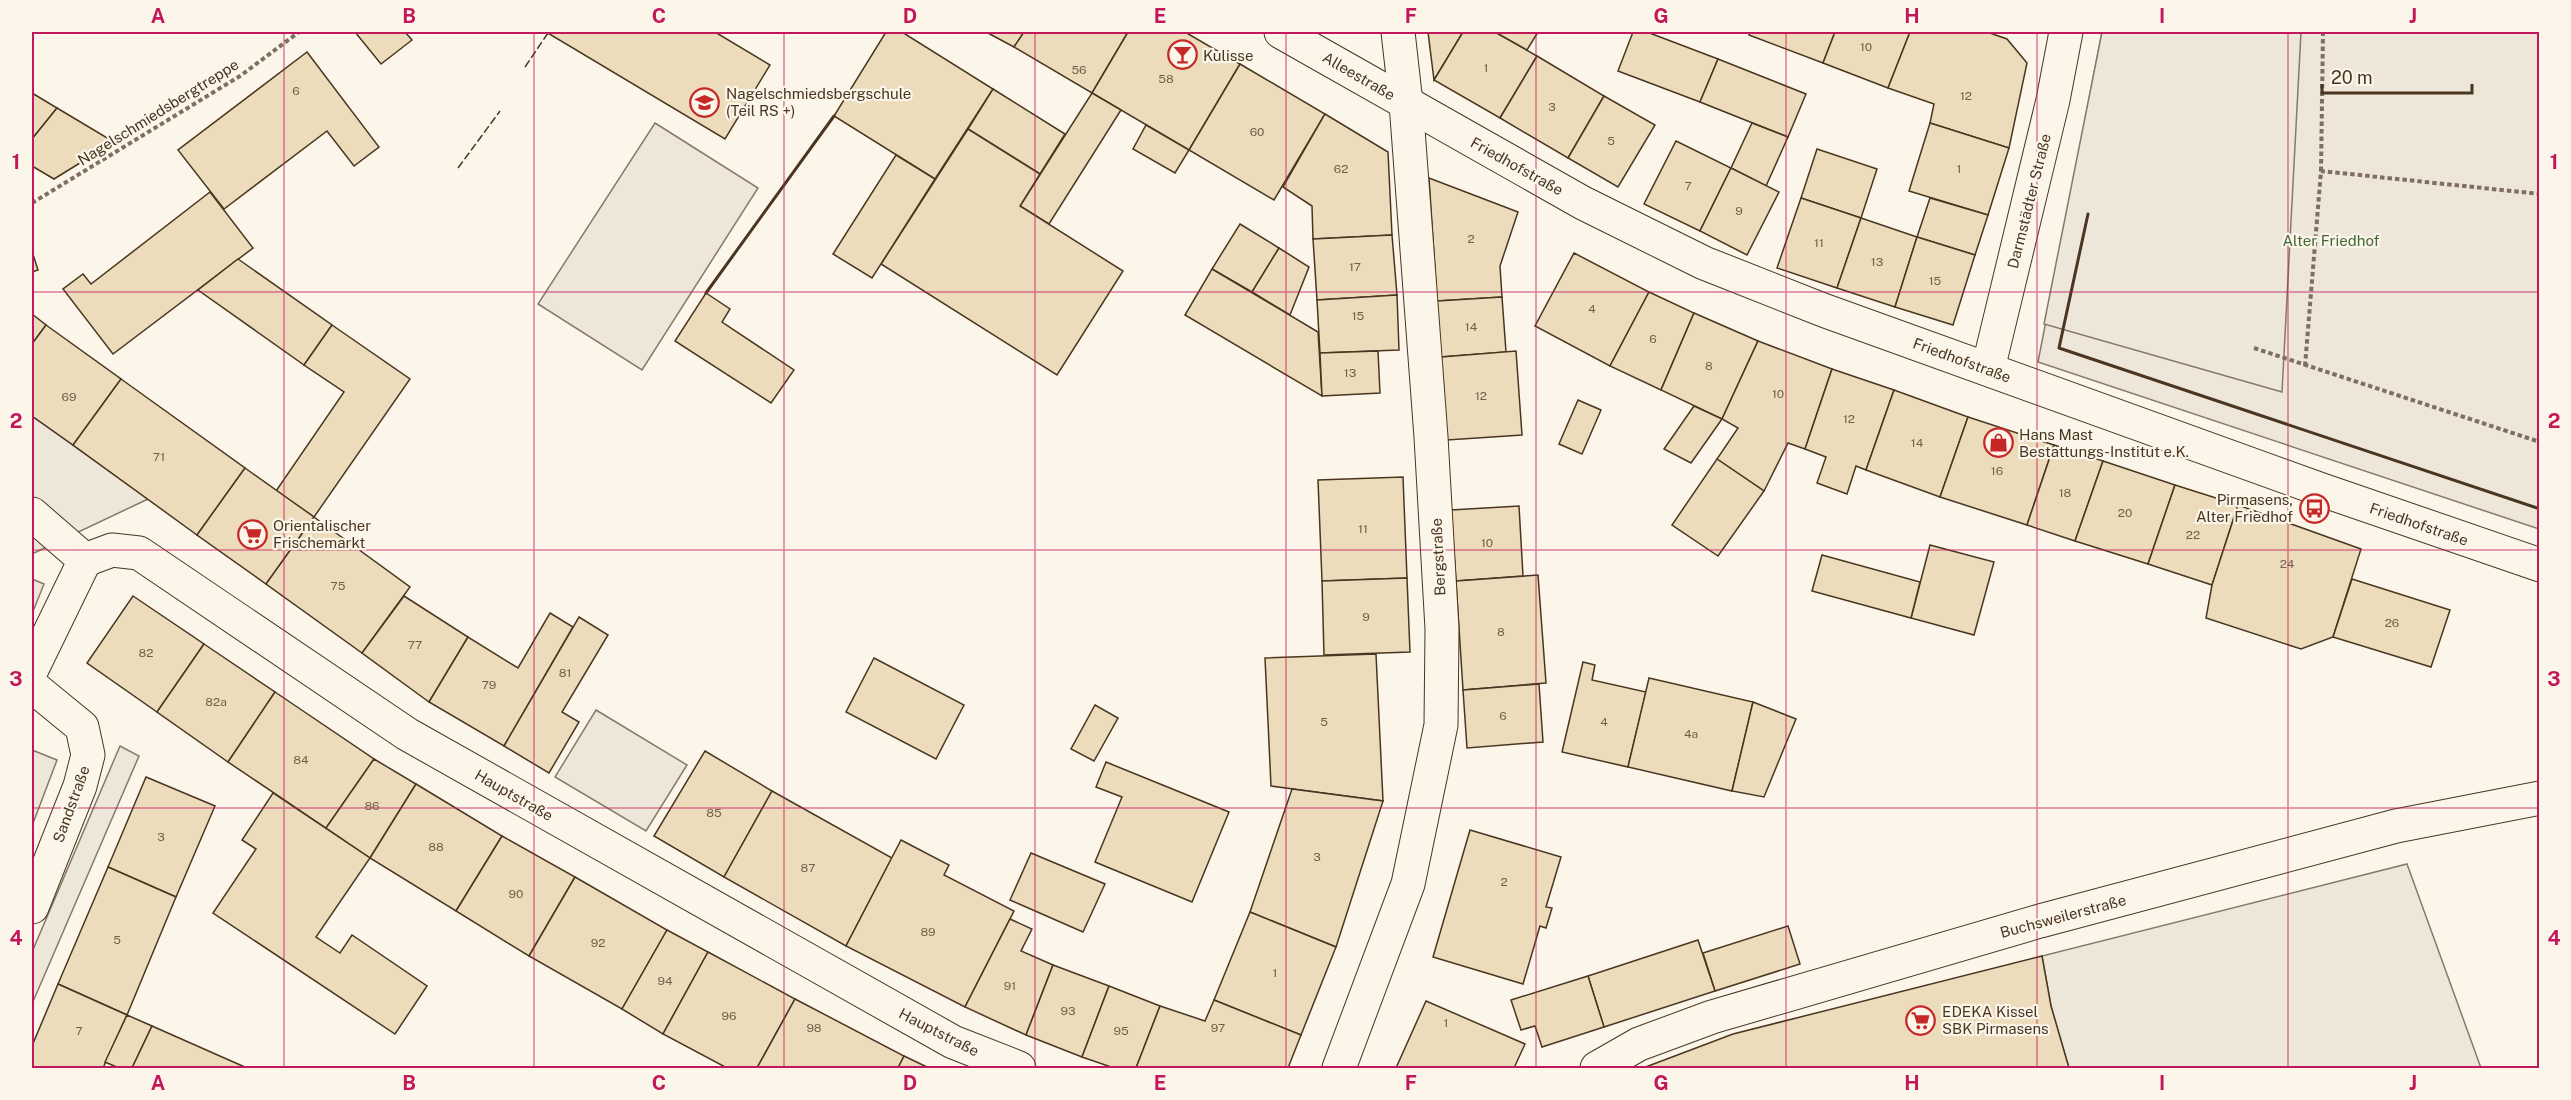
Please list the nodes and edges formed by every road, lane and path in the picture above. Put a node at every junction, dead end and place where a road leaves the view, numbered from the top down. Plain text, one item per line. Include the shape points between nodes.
1 (299, 32) edge
2 (1281, 32) edge
3 (1398, 32) edge
4 (2066, 32) edge
5 (2323, 32) edge
6 (1406, 103) junction
7 (2321, 171) junction
8 (2540, 194) edge
9 (32, 203) edge
10 (2254, 348) dead end
11 (2305, 366) junction
12 (1988, 369) junction
13 (2540, 442) edge
14 (32, 513) edge
15 (85, 560) junction
16 (2540, 566) edge
17 (32, 669) edge
18 (32, 686) edge
19 (2540, 798) edge
20 (32, 907) edge
21 (1019, 1068) edge
22 (1339, 1068) edge
23 (1597, 1068) edge

1 - 9 path, Nagelschmiedsbergtreppe via 240,76
2 - 6 street, Alleestraße
3 - 6 street, Bergstraße
4 - 12 street, Darmstädter Straße
5 - 7 path
6 - 12 street, Friedhofstraße via 1583,203 1704,263
6 - 22 street, Bergstraße via 1431,437 1441,617 1441,725 1408,884
7 - 8 path
7 - 11 path
10 - 11 path
11 - 13 path
12 - 16 street, Friedhofstraße
14 - 15 street
15 - 17 street
15 - 21 street, Hauptstraße via 112,550 139,553 407,734 942,1036
18 - 20 street, Sandstraße via 82,727 88,755 80,786
19 - 23 street, Buchsweilerstraße via 2396,826 2040,921 1712,1017 1640,1044

